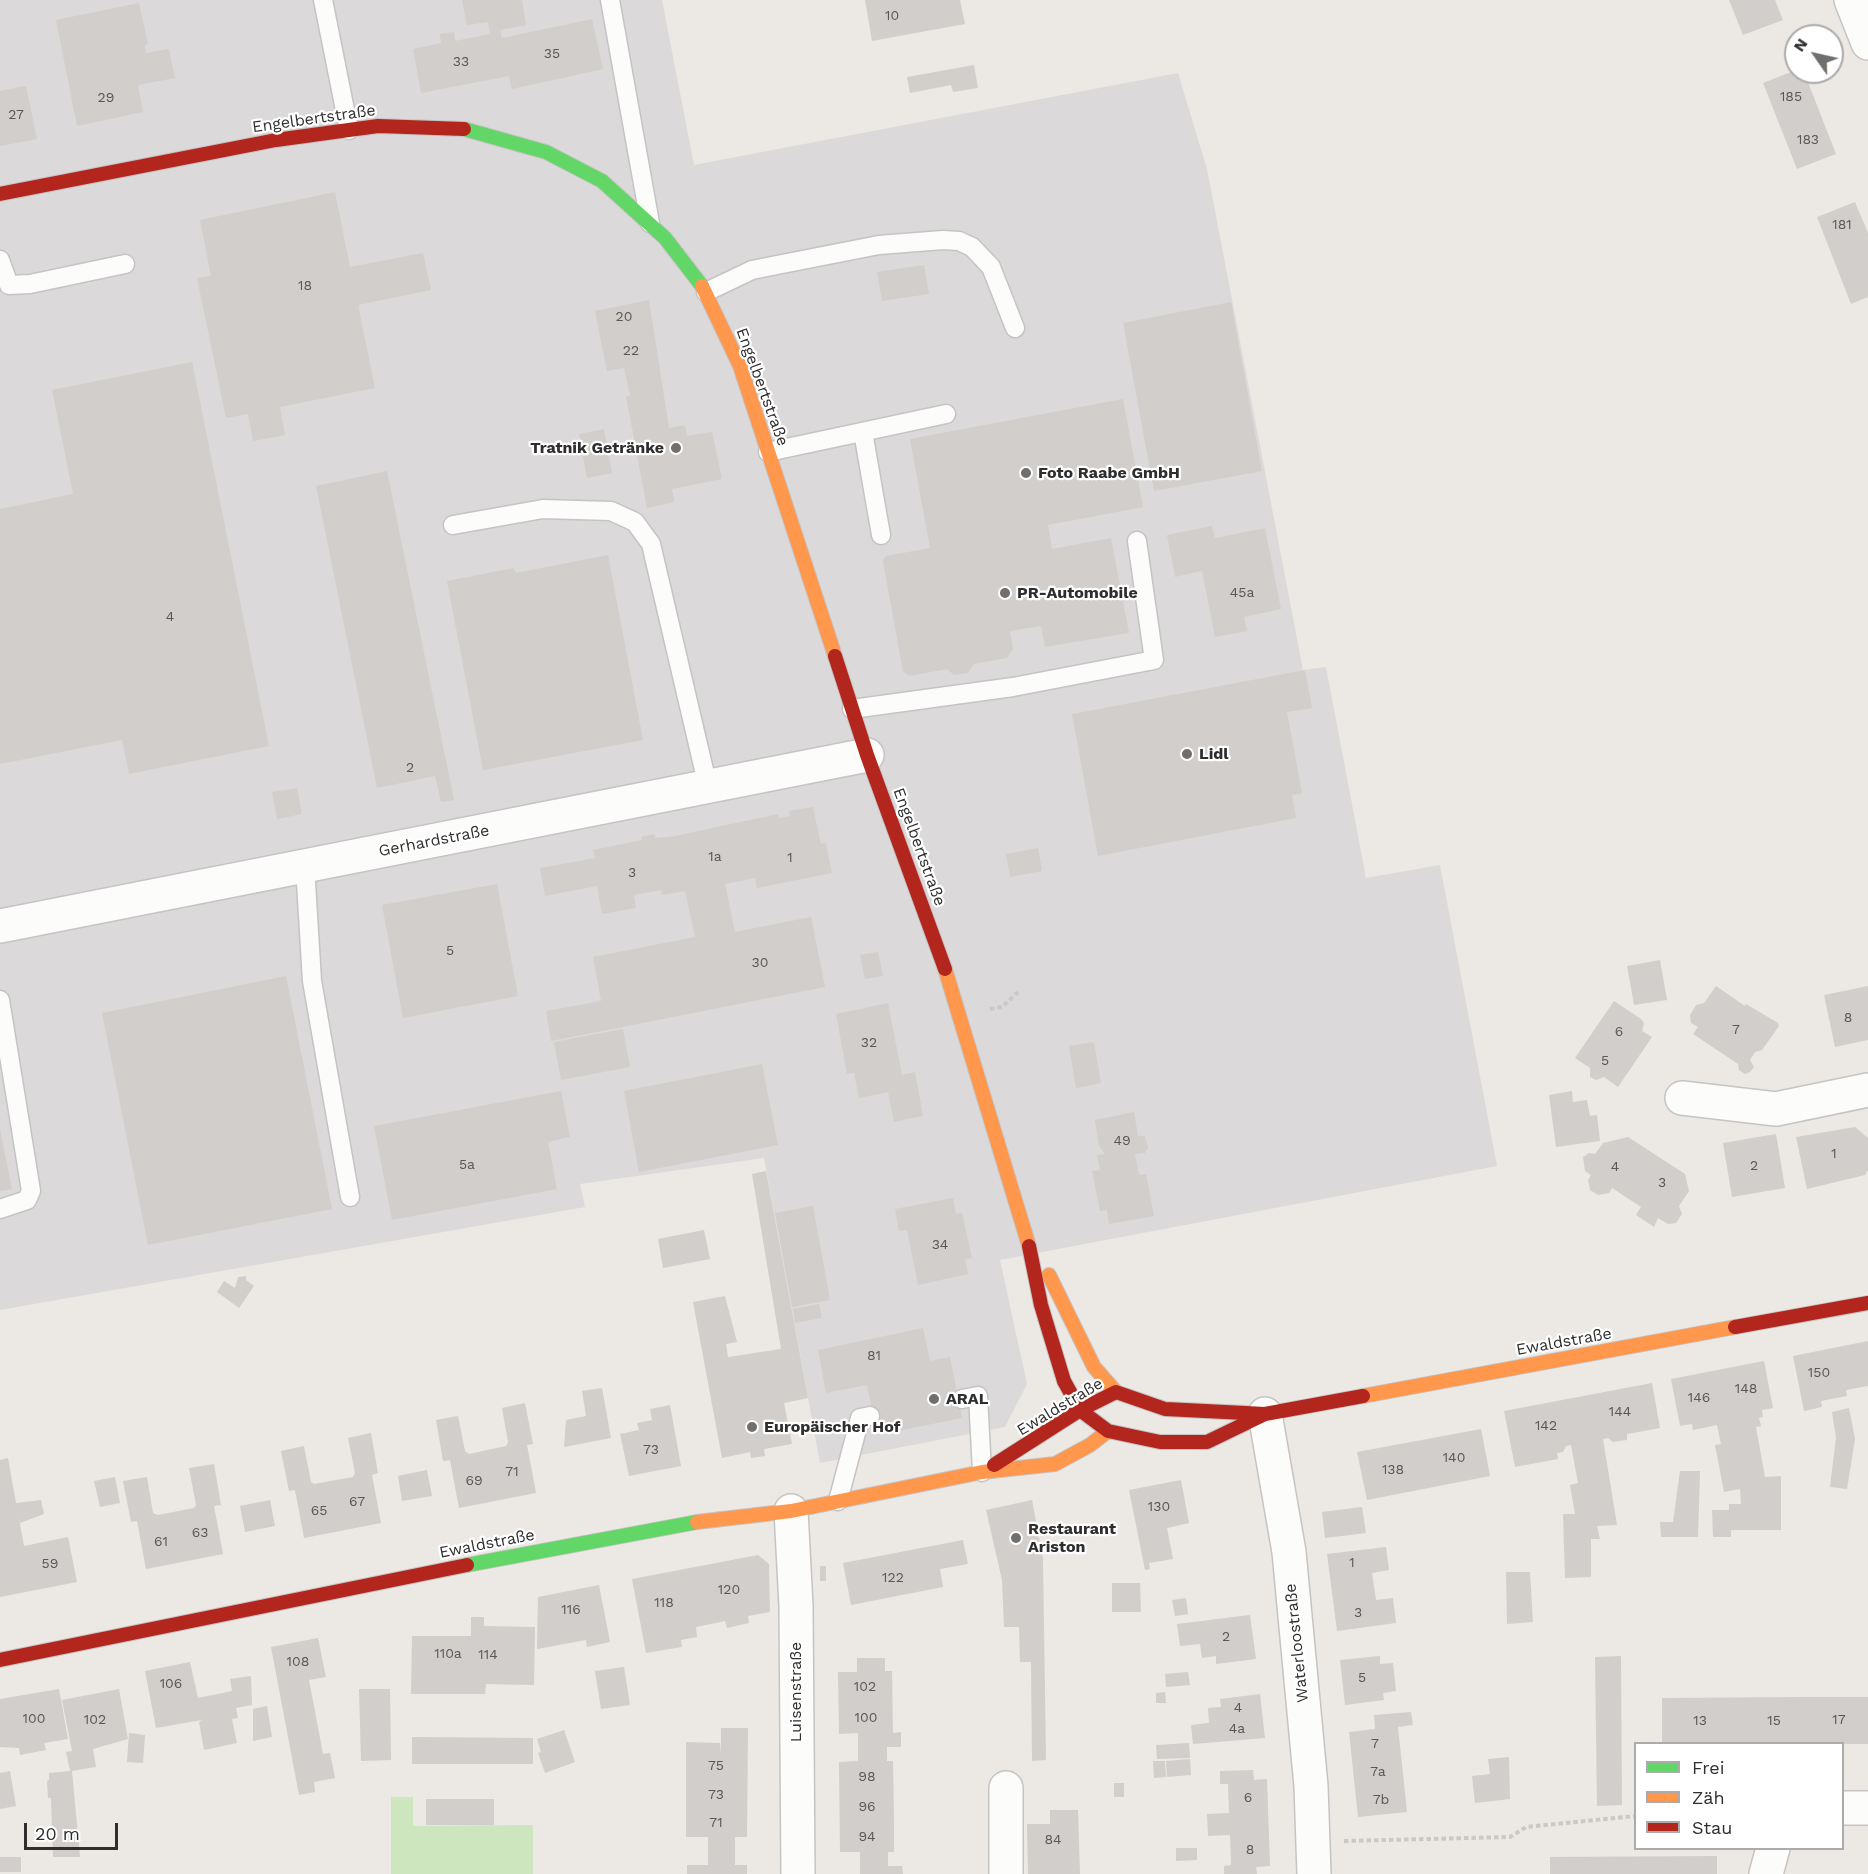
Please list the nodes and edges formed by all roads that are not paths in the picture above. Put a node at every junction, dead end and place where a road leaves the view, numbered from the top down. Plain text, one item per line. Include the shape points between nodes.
1 (323, 0) edge
2 (610, 0) edge
3 (1851, 0) edge
4 (1868, 43) edge
5 (349, 130) junction
6 (0, 194) edge
7 (650, 224) junction
8 (0, 260) edge
9 (125, 264) dead end
10 (706, 292) junction
11 (1015, 328) dead end
12 (946, 414) dead end
13 (863, 432) junction
14 (768, 452) junction
15 (453, 525) dead end
16 (881, 535) dead end
17 (1137, 541) dead end
18 (852, 709) junction
19 (867, 755) junction
20 (708, 787) junction
21 (305, 866) junction
22 (0, 926) edge
23 (0, 1000) edge
24 (1868, 1090) edge
25 (1682, 1098) dead end
26 (350, 1197) dead end
27 (0, 1209) edge
28 (1025, 1227) junction
29 (1868, 1303) edge
30 (1116, 1392) junction
31 (962, 1399) dead end
32 (1080, 1410) junction
33 (1265, 1414) junction
34 (870, 1416) dead end
35 (1108, 1431) junction
36 (982, 1472) junction
37 (838, 1501) junction
38 (791, 1511) junction
39 (0, 1660) edge
40 (1006, 1788) dead end
41 (1844, 1808) edge
42 (1868, 1808) edge
43 (1772, 1850) edge
44 (798, 1874) edge
45 (1006, 1874) edge
46 (1314, 1874) edge
47 (1766, 1874) edge

1 - 5 lane
2 - 7 lane
3 - 4 street
5 - 6 main road, Engelbertstraße via 276,140
5 - 7 main road, Engelbertstraße via 378,126 464,129 546,152 602,181
7 - 10 main road, Engelbertstraße
8 - 9 lane via 9,285 30,285
10 - 11 lane via 752,270 879,245 959,241 972,247 991,267
10 - 14 main road, Engelbertstraße via 740,366
12 - 13 lane
13 - 14 lane
13 - 16 lane
14 - 18 main road, Engelbertstraße
15 - 20 lane via 543,509 611,512 635,522 651,544
17 - 18 lane via 1154,660 1012,687
18 - 19 main road, Engelbertstraße
19 - 20 street, Gerhardstraße
19 - 28 main road, Engelbertstraße via 945,971
20 - 21 street, Gerhardstraße
21 - 22 street, Gerhardstraße
21 - 26 lane via 312,981
23 - 27 lane via 31,1191 27,1200
24 - 25 street via 1776,1109
28 - 30 main road, Engelbertstraße via 1094,1367
28 - 32 main road, Engelbertstraße via 1041,1305 1064,1381
29 - 33 main road, Ewaldstraße
30 - 32 main road, Ewaldstraße
30 - 33 main road, Ewaldstraße via 1164,1408
30 - 35 main road
31 - 36 lane via 978,1396
32 - 35 main road, Engelbertstraße
32 - 36 main road, Ewaldstraße
33 - 35 main road, Ewaldstraße via 1207,1442 1160,1442
33 - 46 street, Waterloostraße via 1289,1552 1311,1786
34 - 37 lane via 860,1418
35 - 36 main road, Ewaldstraße via 1055,1464
36 - 37 main road, Ewaldstraße
37 - 38 main road, Ewaldstraße
38 - 39 main road, Ewaldstraße via 674,1526 495,1559
38 - 44 street, Luisenstraße via 796,1606
40 - 45 street
41 - 42 street
43 - 47 street

